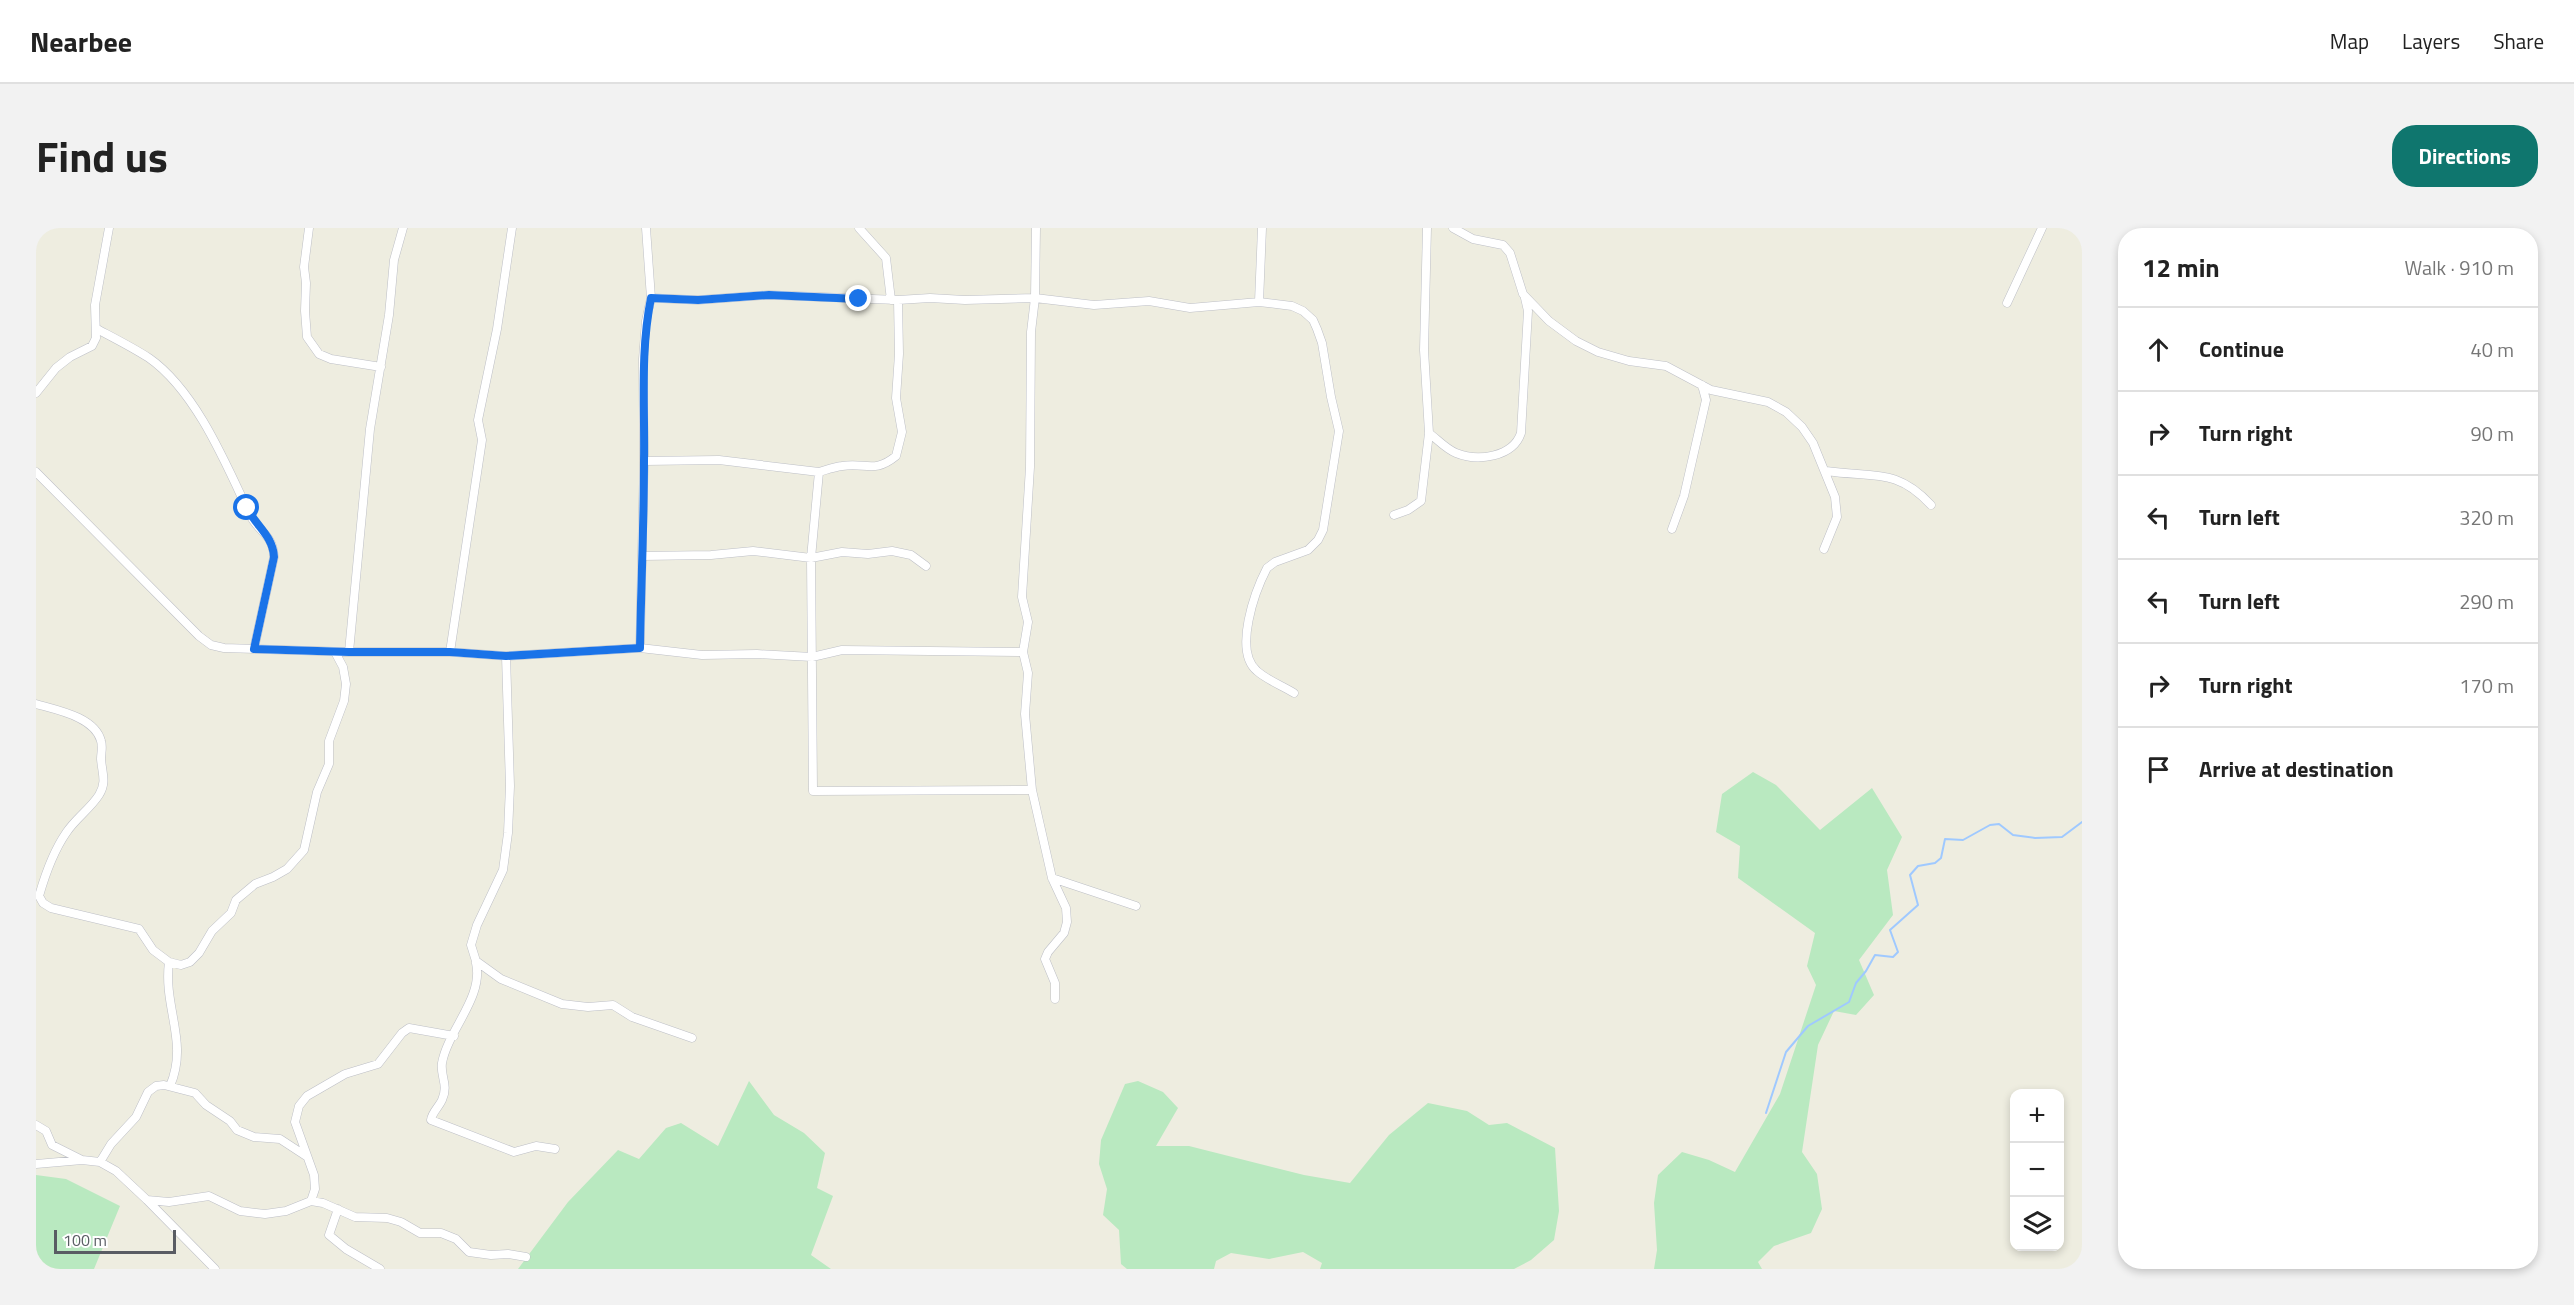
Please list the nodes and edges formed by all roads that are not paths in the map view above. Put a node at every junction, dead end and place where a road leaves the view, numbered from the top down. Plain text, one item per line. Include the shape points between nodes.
1 (109, 228) edge
2 (309, 228) edge
3 (403, 228) edge
4 (512, 228) edge
5 (646, 228) edge
6 (859, 228) edge
7 (1036, 228) edge
8 (1262, 228) edge
9 (1427, 228) edge
10 (1453, 228) edge
11 (2042, 228) edge
12 (1523, 294) junction
13 (651, 298) junction
14 (1035, 298) junction
15 (895, 300) junction
16 (1259, 302) junction
17 (2007, 303) dead end
18 (97, 329) junction
19 (381, 367) junction
20 (1702, 386) junction
21 (36, 393) edge
22 (1429, 433) junction
23 (644, 460) junction
24 (1826, 471) junction
25 (36, 472) edge
26 (819, 472) junction
27 (1931, 505) dead end
28 (1394, 515) dead end
29 (1672, 529) dead end
30 (1824, 549) dead end
31 (642, 556) junction
32 (811, 558) junction
33 (926, 566) dead end
34 (640, 648) junction
35 (254, 649) junction
36 (335, 652) junction
37 (349, 652) junction
38 (450, 652) junction
39 (1023, 652) junction
40 (506, 656) junction
41 (812, 657) junction
42 (1294, 693) dead end
43 (36, 704) edge
44 (1032, 790) junction
45 (1052, 878) junction
46 (1136, 906) dead end
47 (476, 961) junction
48 (169, 962) junction
49 (1055, 999) dead end
50 (453, 1036) junction
51 (692, 1038) dead end
52 (170, 1086) junction
53 (36, 1125) edge
54 (555, 1149) dead end
55 (307, 1157) junction
56 (82, 1160) junction
57 (100, 1162) junction
58 (36, 1164) edge
59 (147, 1200) junction
60 (310, 1201) junction
61 (338, 1209) junction
62 (526, 1257) dead end
63 (215, 1269) edge
64 (380, 1269) edge

1 - 18 street via 95,305
2 - 19 street via 304,267 307,338 319,354 331,359
3 - 19 street via 394,260
4 - 38 street via 478,420 482,440
5 - 13 street
6 - 15 street via 886,258
7 - 14 street
8 - 16 street
9 - 22 street via 1424,350
10 - 12 street via 1473,239 1503,246 1510,254
11 - 17 street
12 - 20 street via 1576,341 1629,361 1666,366
12 - 22 street via 1528,311 1518,441 1512,448 1489,458 1457,454
13 - 15 street via 698,300 769,295
13 - 23 street via 643,359
14 - 15 street
14 - 16 street via 1094,305 1149,301 1190,308
14 - 39 street via 1022,597 1028,622
15 - 26 street via 896,398 902,432 896,456 885,465 841,466
16 - 42 street via 1292,306 1312,320 1322,343 1339,431 1323,530 1308,550 1267,568 1248,625 1248,657 1252,664
18 - 21 street via 92,346 56,368
18 - 35 street via 149,359 178,386 241,492 254,522 273,544 274,557
19 - 37 street via 370,429
20 - 24 street via 1768,402 1785,412 1802,427
20 - 29 street via 1706,400 1684,496
22 - 28 street via 1421,501
23 - 26 street via 719,460
23 - 31 street
24 - 27 street via 1878,474 1900,480
24 - 30 street via 1837,517
25 - 35 street via 200,636 224,648
26 - 32 street
31 - 32 street via 753,551
31 - 34 street
32 - 33 street via 842,552 892,551 911,555
32 - 41 street
34 - 40 street
34 - 41 street via 702,655
35 - 36 street
36 - 37 street
36 - 48 street via 345,675 344,701 329,741 329,764 317,792 304,850 287,869 255,884 236,900 231,913 212,931 190,962
37 - 38 street
38 - 40 street
39 - 41 street via 842,650
39 - 44 street via 1028,673 1025,714
40 - 47 street via 508,833 503,870 471,945
41 - 44 street via 813,791
43 - 48 street via 85,721 99,734 104,772 98,796 66,833 39,897 51,908 139,929 153,950
44 - 45 street
45 - 46 street
45 - 49 street via 1066,908 1067,922 1064,933 1045,959 1055,983
47 - 50 street via 478,973 472,993
47 - 51 street via 501,979 562,1004 613,1005 632,1017
48 - 52 street via 168,998 178,1037 177,1065
50 - 54 street via 442,1063 446,1084 432,1120 514,1152 536,1146
50 - 55 street via 409,1028 378,1064 345,1074 307,1096 299,1106 295,1122
52 - 55 street via 195,1093 237,1130 254,1137 280,1139
52 - 57 street via 156,1086 148,1092 136,1117
53 - 56 street via 46,1131 52,1145
55 - 60 street via 315,1189
56 - 57 street
56 - 58 street
57 - 59 street
59 - 60 street via 169,1202 209,1196 240,1211 266,1214
59 - 63 street
60 - 61 street
61 - 62 street via 355,1217 401,1222 420,1233 441,1233 456,1239 470,1252
61 - 64 street via 329,1235

